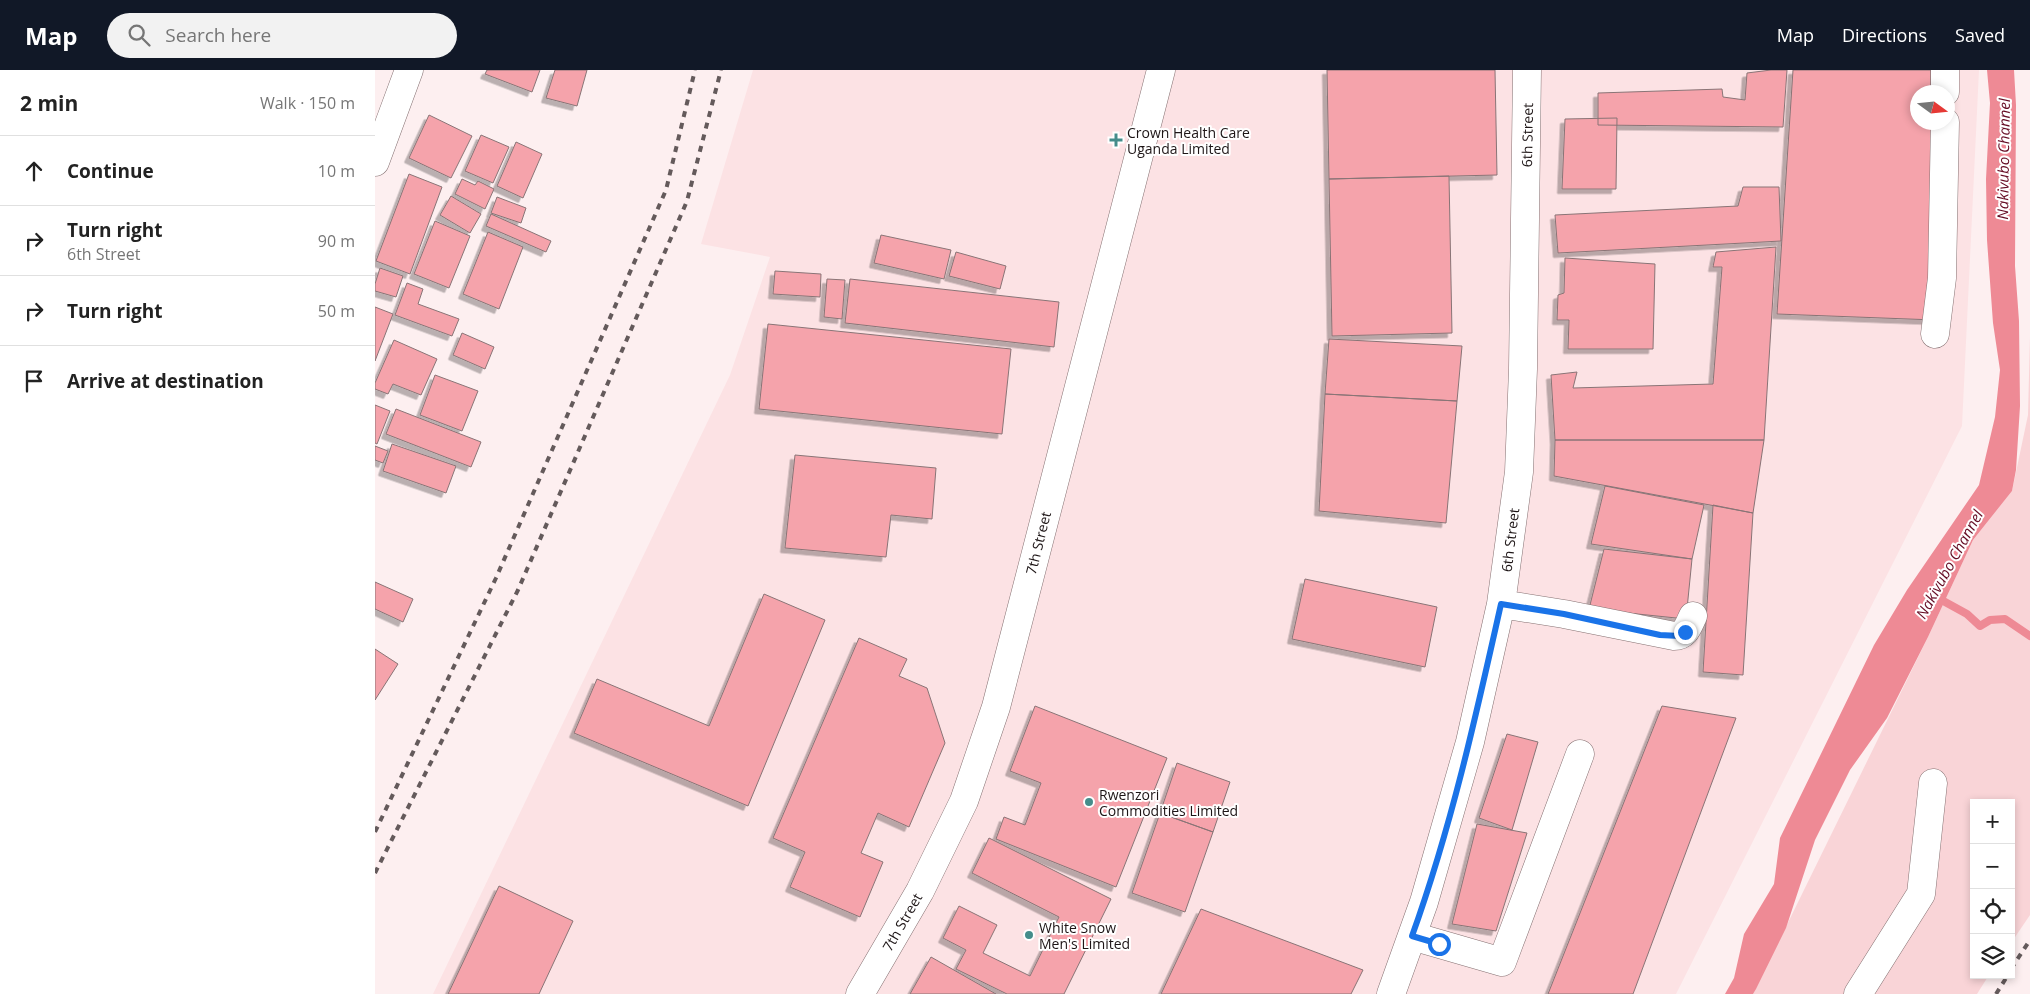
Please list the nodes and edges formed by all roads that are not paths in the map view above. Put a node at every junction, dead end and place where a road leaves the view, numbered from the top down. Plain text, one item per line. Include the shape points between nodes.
1 (409, 70) edge
2 (1161, 70) edge
3 (1527, 70) edge
4 (1945, 70) edge
5 (1945, 85) edge
6 (382, 119) edge
7 (1945, 130) edge
8 (375, 162) edge
9 (1935, 334) dead end
10 (1501, 604) junction
11 (1693, 616) dead end
12 (1580, 754) dead end
13 (1933, 783) dead end
14 (1412, 936) junction
15 (860, 994) edge
16 (1391, 994) edge
17 (1858, 994) edge

1 - 6 street
2 - 15 street, 7th Street via 996,707 960,809 921,892
3 - 10 street, 6th Street via 1519,472
4 - 5 street
6 - 8 street
7 - 9 street via 1942,278
10 - 11 street via 1674,636 1685,632
10 - 14 street, 6th Street via 1470,742
12 - 14 street via 1502,962
13 - 17 street via 1921,894
14 - 16 street, 6th Street

